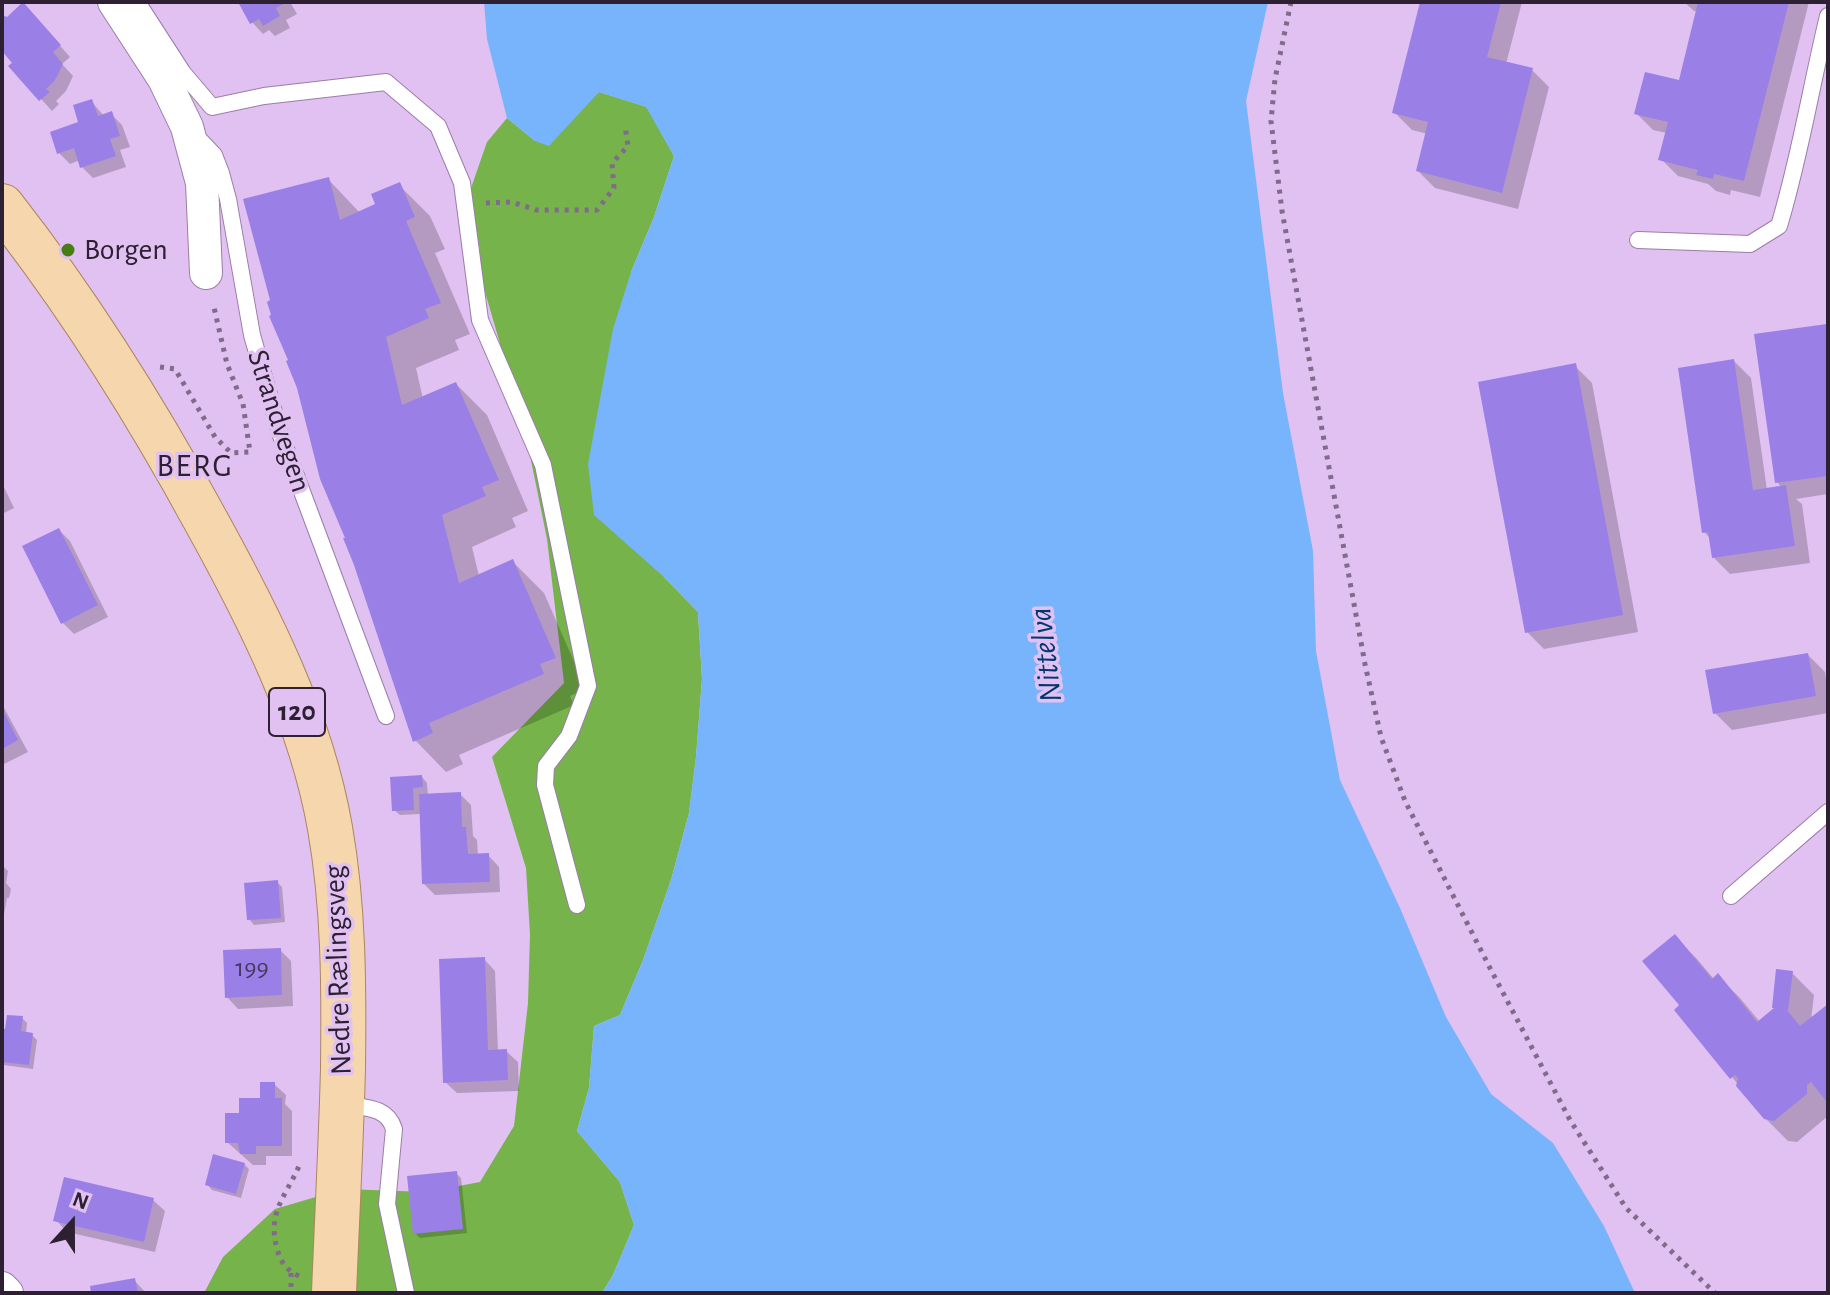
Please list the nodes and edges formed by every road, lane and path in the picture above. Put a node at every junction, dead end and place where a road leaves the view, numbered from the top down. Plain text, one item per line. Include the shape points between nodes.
1 (1291, 2) edge
2 (115, 3) edge
3 (1828, 16) edge
4 (1826, 36) edge
5 (625, 126) dead end
6 (187, 127) junction
7 (465, 204) junction
8 (2, 206) edge
9 (1638, 240) dead end
10 (206, 273) joint
11 (151, 365) dead end
12 (386, 716) dead end
13 (1828, 812) edge
14 (1731, 896) dead end
15 (577, 905) dead end
16 (342, 1104) junction
17 (291, 1273) dead end
18 (2, 1288) edge
19 (7, 1293) edge
20 (291, 1293) edge
21 (334, 1293) edge
22 (406, 1293) edge
23 (1715, 1293) edge

1 - 23 path via 1271,121 1282,211 1381,737 1405,801 1570,1120 1626,1208
2 - 6 street, Strandvegen via 164,79
2 - 7 lane via 141,8 212,107 386,82 438,126 462,183
3 - 4 lane
4 - 9 lane via 1779,226 1750,244
5 - 7 path via 628,146 612,163 614,188 597,210 536,210 512,202
6 - 10 street, Strandvegen via 202,183
6 - 12 lane, Strandvegen via 214,155 221,173 255,346 280,433
7 - 15 lane via 480,320 543,465 588,686 569,736 546,766 545,785
8 - 16 main road, Nedre Rælingsveg / 120 via 67,295 173,461 238,581 293,700 320,783 337,874 344,975
10 - 11 path via 227,364 243,404 250,452 231,453 215,437 175,369
13 - 14 lane
16 - 21 main road, Nedre Rælingsveg / 120
16 - 22 lane via 384,1113 392,1123 387,1204
17 - 20 path
18 - 19 street

